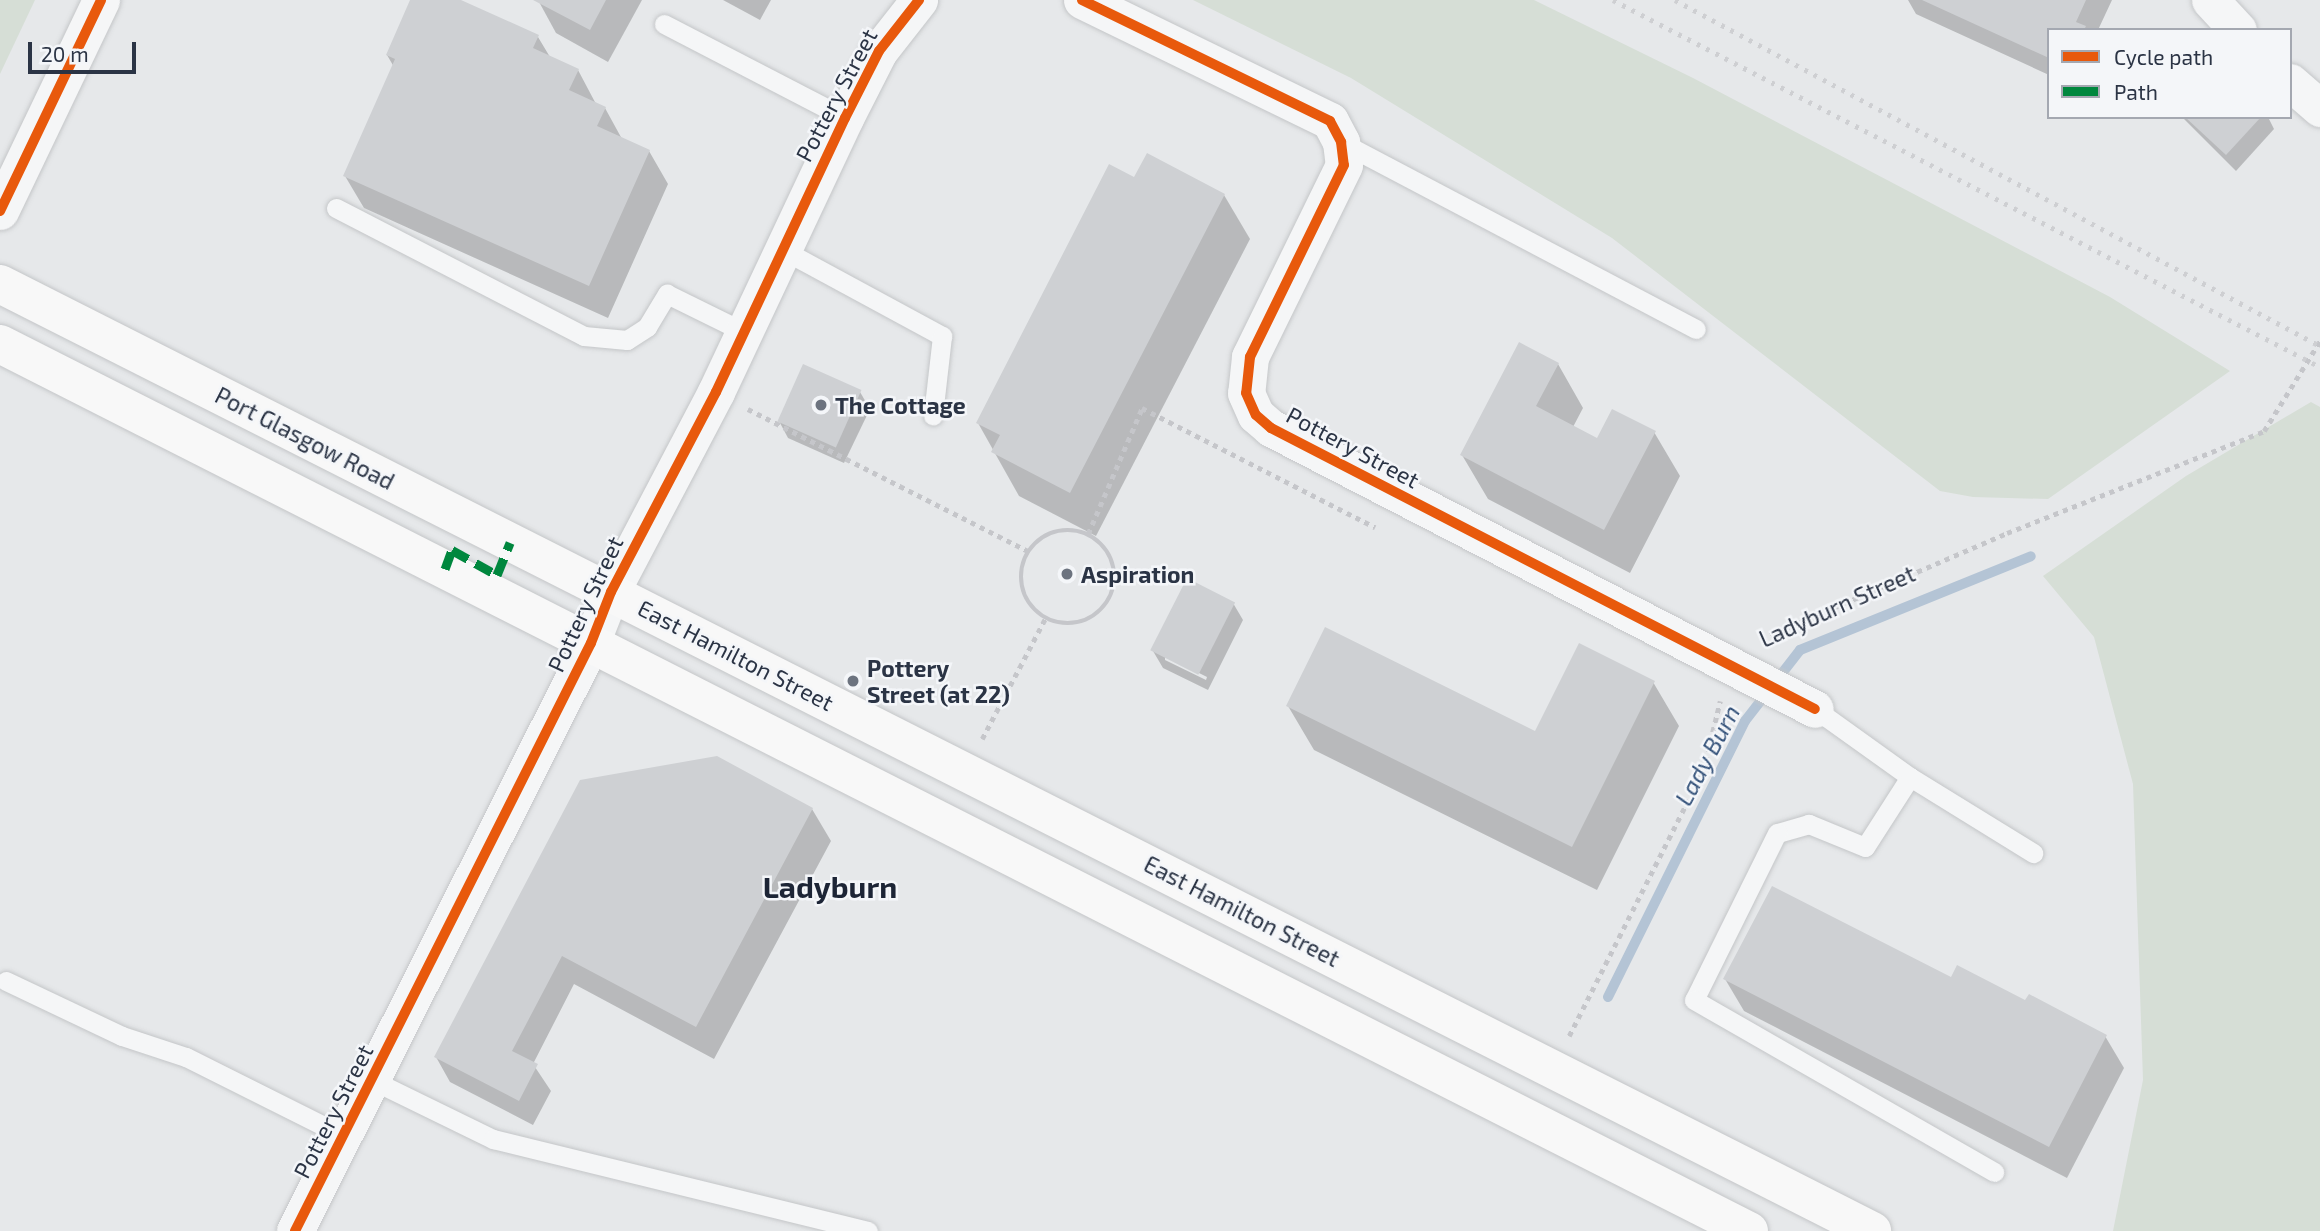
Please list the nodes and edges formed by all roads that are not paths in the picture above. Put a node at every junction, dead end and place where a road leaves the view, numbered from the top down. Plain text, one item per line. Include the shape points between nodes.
1 (101, 0) edge
2 (919, 0) edge
3 (1082, 0) edge
4 (2210, 0) edge
5 (664, 24) dead end
6 (2236, 28) edge
7 (2292, 84) edge
8 (2320, 108) edge
9 (845, 118) junction
10 (1341, 142) junction
11 (336, 208) dead end
12 (0, 211) edge
13 (783, 250) junction
14 (0, 284) edge
15 (1696, 329) dead end
16 (744, 332) junction
17 (0, 344) edge
18 (933, 415) dead end
19 (611, 592) junction
20 (591, 643) junction
21 (1815, 709) joint
22 (1910, 777) junction
23 (979, 778) junction
24 (966, 833) junction
25 (2033, 853) dead end
26 (5, 981) dead end
27 (372, 1080) junction
28 (344, 1136) junction
29 (1994, 1172) dead end
30 (295, 1231) edge
31 (868, 1231) edge
32 (1749, 1231) edge
33 (1872, 1231) edge

1 - 12 street
2 - 9 street, Pottery Street via 879,51
3 - 10 street via 1330,121
4 - 6 street
5 - 9 lane
7 - 8 street
9 - 13 street, Pottery Street
10 - 15 lane
10 - 21 street, Pottery Street via 1344,165 1250,357 1246,393 1256,415 1270,428
11 - 16 lane via 584,336 627,340 647,327 667,294
13 - 16 street, Pottery Street
13 - 18 lane via 942,336
14 - 19 highway, Port Glasgow Road
16 - 19 street, Pottery Street
17 - 20 highway
19 - 20 street, Pottery Street
19 - 23 highway, East Hamilton Street
20 - 24 highway
20 - 27 street, Pottery Street
21 - 22 lane
22 - 25 lane
22 - 29 lane via 1865,847 1809,824 1777,833 1694,1000
23 - 24 highway
23 - 33 highway, East Hamilton Street
24 - 32 highway
26 - 28 lane via 122,1037 186,1057
27 - 28 street, Pottery Street
27 - 31 lane via 494,1139
28 - 30 street, Pottery Street

